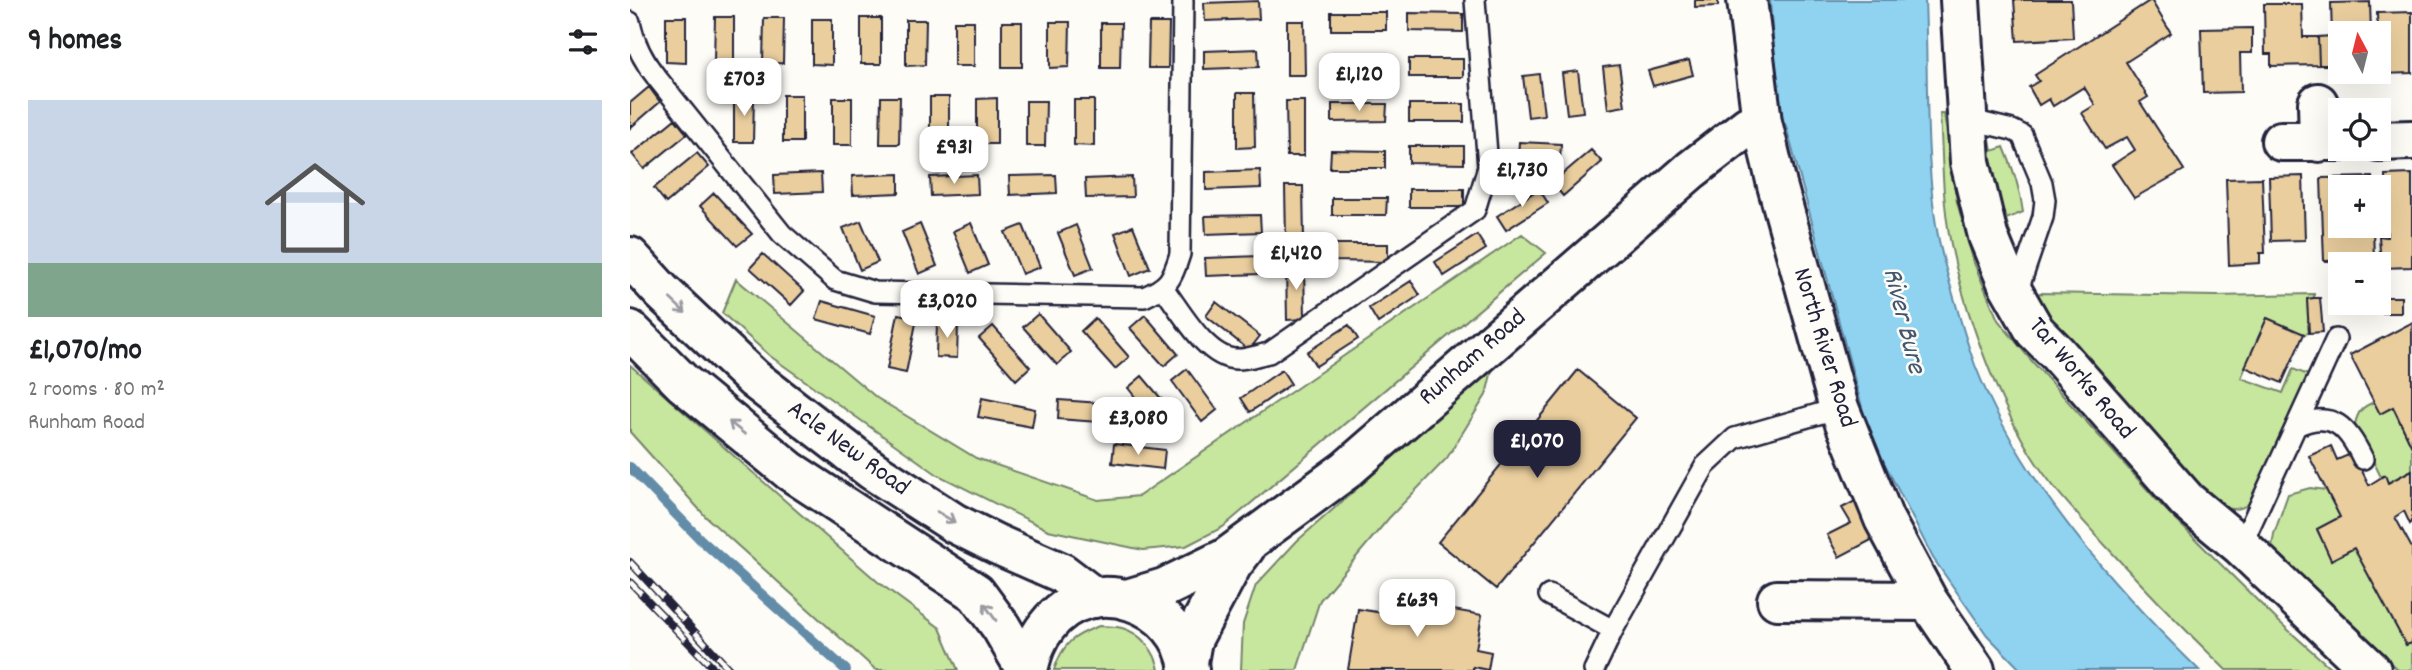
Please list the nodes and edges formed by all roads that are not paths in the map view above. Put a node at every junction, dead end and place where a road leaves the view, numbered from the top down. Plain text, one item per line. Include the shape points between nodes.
1 (1183, 0) edge
2 (1475, 0) edge
3 (1747, 0) edge
4 (1960, 0) edge
5 (630, 22) edge
6 (2318, 103) dead end
7 (1967, 119) junction
8 (1762, 122) junction
9 (2328, 138) edge
10 (2412, 140) edge
11 (2281, 141) dead end
12 (2328, 141) edge
13 (2391, 141) edge
14 (630, 257) edge
15 (1164, 289) junction
16 (2016, 297) junction
17 (630, 330) edge
18 (2336, 339) dead end
19 (1839, 408) junction
20 (2297, 426) junction
21 (2362, 459) dead end
22 (1250, 541) junction
23 (2241, 546) junction
24 (1549, 596) dead end
25 (1111, 598) junction
26 (1777, 600) dead end
27 (1928, 601) junction
28 (1613, 630) junction
29 (1189, 666) edge
30 (1027, 670) edge
31 (1594, 670) edge
32 (1975, 670) edge
33 (2371, 670) edge

1 - 15 lane via 1180,254
2 - 15 lane via 1488,167 1475,210 1269,354 1237,359 1221,356 1206,345
3 - 8 main road, North River Road
4 - 7 main road, Tar Works Road
5 - 15 lane via 649,68 782,233 835,281 875,292 1144,298
6 - 9 main road
7 - 16 main road, Tar Works Road via 1970,162 1989,236
7 - 16 lane via 2022,135 2042,183 2043,217
8 - 19 main road, North River Road
8 - 22 main road, Runham Road via 1748,126 1691,170 1346,470
10 - 13 main road
11 - 12 main road
14 -> 25 main road, Acle New Road via 754,379 872,470 954,523
16 - 23 main road, Tar Works Road via 2035,331 2187,501
30 -> 17 main road, Acle New Road via 976,593 790,471 683,383
18 - 20 lane
19 - 27 main road, North River Road via 1884,519
19 - 28 lane via 1735,438 1705,466
20 - 21 lane via 2318,420 2345,428
20 - 23 lane
22 - 25 main road, Runham Road via 1164,588
22 - 29 main road, Runham Road via 1192,640
23 - 33 main road, Tar Works Road
24 - 28 lane
25 - 29 main road, Acle New Road via 1147,607 1164,619 1180,639
25 - 30 main road, Runham Road via 1069,607 1048,624 1034,646
26 - 27 main road
27 - 32 main road, North River Road
28 - 31 lane

